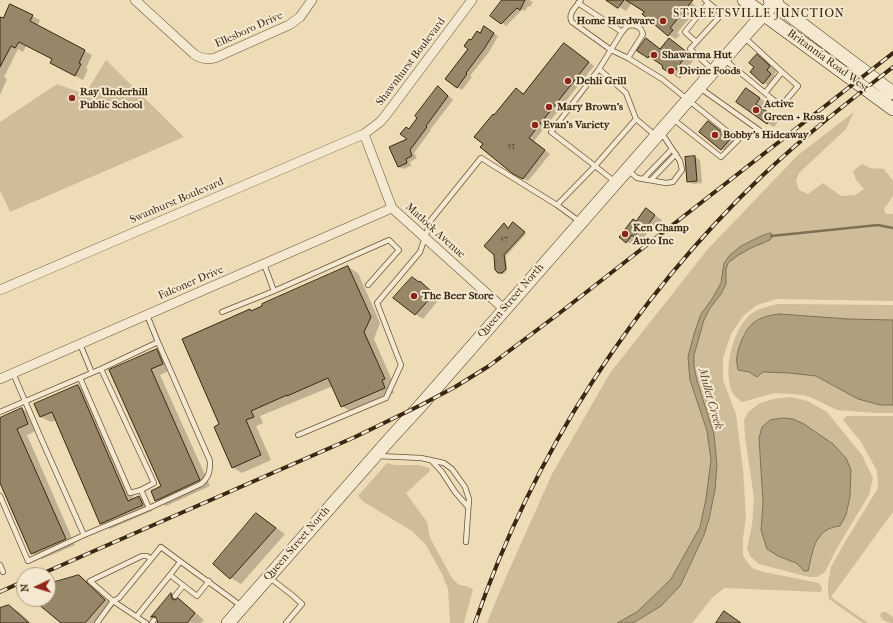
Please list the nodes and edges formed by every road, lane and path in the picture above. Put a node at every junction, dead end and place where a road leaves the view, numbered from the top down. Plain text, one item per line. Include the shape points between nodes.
1 (135, 0) edge
2 (312, 0) edge
3 (472, 0) edge
4 (744, 0) edge
5 (707, 1) edge
6 (774, 1) edge
7 (580, 2) edge
8 (764, 14) junction
9 (622, 32) junction
10 (744, 36) junction
11 (696, 42) junction
12 (611, 50) junction
13 (628, 58) junction
14 (724, 59) junction
15 (600, 69) junction
16 (714, 70) junction
17 (782, 72) junction
18 (699, 87) junction
19 (764, 93) junction
20 (893, 93) edge
21 (688, 100) junction
22 (893, 109) edge
23 (672, 118) junction
24 (636, 119) junction
25 (760, 130) dead end
26 (364, 134) junction
27 (658, 134) junction
28 (672, 149) junction
29 (676, 154) junction
30 (595, 166) junction
31 (627, 169) junction
32 (643, 179) junction
33 (651, 180) junction
34 (616, 182) junction
35 (556, 205) junction
36 (392, 208) junction
37 (581, 222) junction
38 (425, 238) junction
39 (264, 264) junction
40 (368, 285) dead end
41 (0, 290) edge
42 (274, 291) junction
43 (504, 309) junction
44 (222, 312) dead end
45 (147, 315) junction
46 (158, 342) junction
47 (80, 344) junction
48 (101, 369) junction
49 (13, 373) junction
50 (92, 373) junction
51 (80, 378) junction
52 (0, 379) edge
53 (25, 402) junction
54 (0, 412) edge
55 (298, 435) dead end
56 (375, 456) junction
57 (430, 460) junction
58 (141, 490) junction
59 (0, 496) edge
60 (468, 507) junction
61 (149, 508) junction
62 (84, 535) junction
63 (466, 542) dead end
64 (151, 559) junction
65 (180, 562) junction
66 (0, 565) edge
67 (3, 572) dead end
68 (170, 576) junction
69 (268, 578) junction
70 (209, 582) junction
71 (183, 586) junction
72 (175, 596) dead end
73 (113, 601) junction
74 (245, 603) junction
75 (137, 616) junction
76 (99, 621) edge
77 (105, 623) edge
78 (146, 623) edge
79 (228, 623) edge
80 (286, 623) edge

1 - 2 street, Ellesboro Drive via 194,54 209,59 290,25 300,17
3 - 26 street, Shawnhurst Boulevard via 386,115
4 - 8 main road, Britannia Road West
5 - 11 lane via 685,32
5 - 11 lane via 722,14
6 - 8 main road, Queen Street North
6 - 20 main road, Britannia Road West
7 - 9 lane
7 - 12 lane via 570,14 572,22
8 - 10 main road, Queen Street North
8 - 22 main road, Britannia Road West
9 - 12 lane
9 - 13 lane via 627,26 632,25 642,29 643,34
10 - 14 main road, Queen Street North
10 - 17 lane
11 - 16 lane via 690,49
12 - 13 lane
12 - 15 lane
13 - 21 lane via 662,79
14 - 16 main road, Queen Street North
14 - 19 lane
15 - 24 lane via 626,94
15 - 30 lane via 550,132
16 - 18 main road, Queen Street North
17 - 19 lane
17 - 19 lane via 798,86 781,106
18 - 21 main road, Queen Street North
18 - 25 lane
21 - 23 main road, Queen Street North
21 - 23 lane via 738,140 721,157
23 - 27 main road, Queen Street North
24 - 27 lane
24 - 30 lane
26 - 36 street, Matlock Avenue
26 - 41 street, Swanhurst Boulevard
27 - 28 lane
27 - 31 main road, Queen Street North
28 - 29 lane
28 - 32 lane
29 - 33 lane
29 - 33 lane via 682,170 673,182
30 - 34 lane
30 - 35 lane
31 - 32 lane via 637,178
31 - 34 main road, Queen Street North
32 - 33 lane
34 - 37 main road, Queen Street North
35 - 37 lane
35 - 38 lane via 481,158 431,220
36 - 38 street, Matlock Avenue
36 - 39 street, Falconer Drive
37 - 43 main road, Queen Street North
38 - 43 street, Matlock Avenue
38 - 55 lane via 420,252 377,303 401,365 386,398
39 - 42 lane
39 - 45 street, Falconer Drive
40 - 42 lane via 399,250 389,240
42 - 44 lane
43 - 56 main road, Queen Street North
45 - 46 lane
45 - 47 street, Falconer Drive
46 - 48 lane
46 - 61 lane via 210,461 210,470 206,480 201,484
47 - 49 street, Falconer Drive
47 - 50 lane
48 - 50 lane
48 - 58 lane via 154,483
49 - 52 street, Falconer Drive
49 - 53 lane
50 - 51 lane
51 - 53 lane
51 - 58 lane via 130,494
53 - 54 lane
53 - 62 lane
56 - 57 lane
56 - 69 main road, Queen Street North
57 - 60 lane
57 - 60 lane via 444,463 452,469 465,487 469,499
58 - 61 lane
59 - 62 lane via 28,561
60 - 63 lane
61 - 62 lane
64 - 65 lane via 161,546
64 - 73 lane via 119,598
64 - 73 lane via 142,556 90,581
65 - 68 lane
65 - 70 lane
66 - 67 lane
68 - 71 lane
68 - 75 lane
69 - 74 main road, Queen Street North
69 - 80 lane via 302,604
70 - 71 lane via 197,596
70 - 74 lane
71 - 72 lane
73 - 75 lane
73 - 76 lane
74 - 79 main road, Queen Street North
75 - 78 lane
76 - 77 lane

